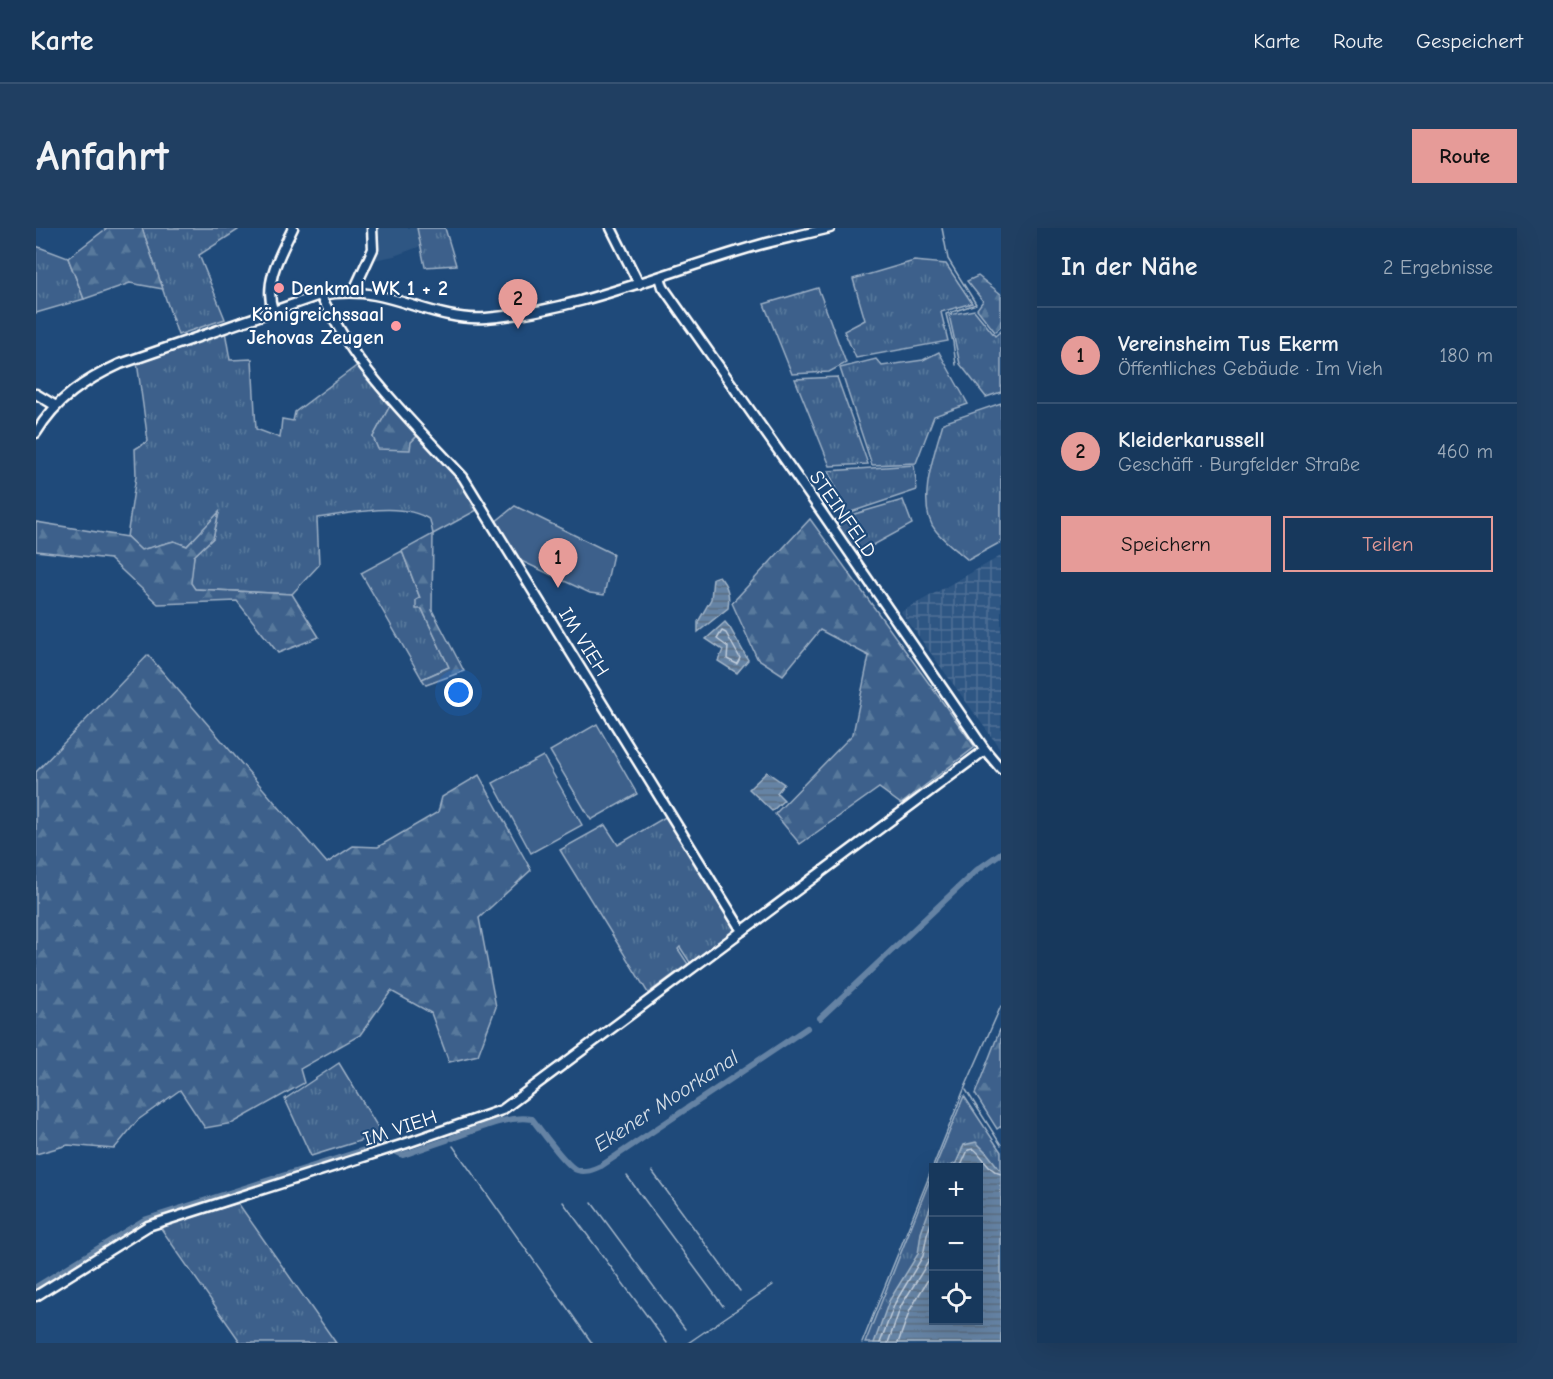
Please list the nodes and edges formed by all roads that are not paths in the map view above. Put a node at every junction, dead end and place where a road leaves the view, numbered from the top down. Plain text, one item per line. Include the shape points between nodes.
1 (293, 228) edge
2 (372, 228) edge
3 (611, 228) edge
4 (830, 228) edge
5 (660, 277) junction
6 (639, 284) junction
7 (355, 292) junction
8 (320, 295) junction
9 (273, 310) junction
10 (36, 394) edge
11 (56, 406) junction
12 (36, 433) edge
13 (985, 750) junction
14 (1001, 769) edge
15 (742, 931) junction
16 (36, 1296) edge

1 - 9 street via 271,280
2 - 7 street via 373,249
3 - 6 street
4 - 5 street via 759,245
5 - 6 street
5 - 13 street, STEINFELD via 663,287
6 - 7 street via 538,310 472,319
7 - 8 street
8 - 9 street
8 - 15 street, IM VIEH via 369,372 463,477
9 - 11 street via 120,364 79,386
10 - 11 street
11 - 12 street
13 - 14 street, STEINFELD
13 - 15 street, IM VIEH
15 - 16 street, IM VIEH via 502,1110 148,1226

